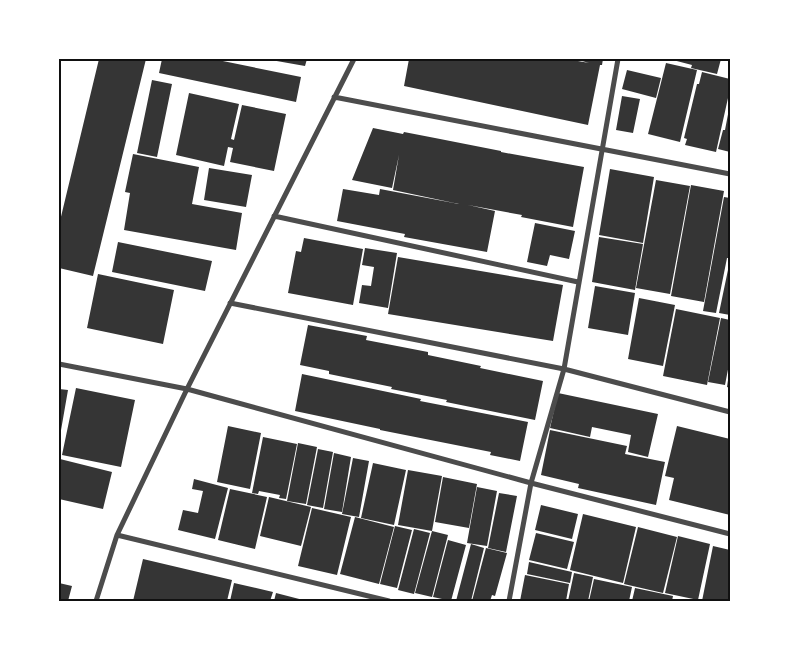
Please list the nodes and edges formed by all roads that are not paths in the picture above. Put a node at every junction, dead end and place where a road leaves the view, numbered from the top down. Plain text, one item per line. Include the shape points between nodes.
1 (354, 59) edge
2 (618, 59) edge
3 (334, 97) junction
4 (602, 149) junction
5 (730, 174) edge
6 (274, 216) junction
7 (578, 282) junction
8 (230, 303) junction
9 (59, 364) edge
10 (564, 369) junction
11 (187, 389) junction
12 (730, 412) edge
13 (531, 483) junction
14 (730, 534) edge
15 (117, 535) junction
16 (96, 601) edge
17 (389, 601) edge
18 (509, 601) edge

1 - 3 street
2 - 4 street
3 - 4 street
3 - 6 street
4 - 5 street
4 - 7 street
6 - 7 street
6 - 8 street
7 - 10 street
8 - 10 street
8 - 11 street
9 - 11 street
10 - 12 street
10 - 13 street
11 - 13 street
11 - 15 street
13 - 14 street
13 - 18 street
15 - 16 street
15 - 17 street

